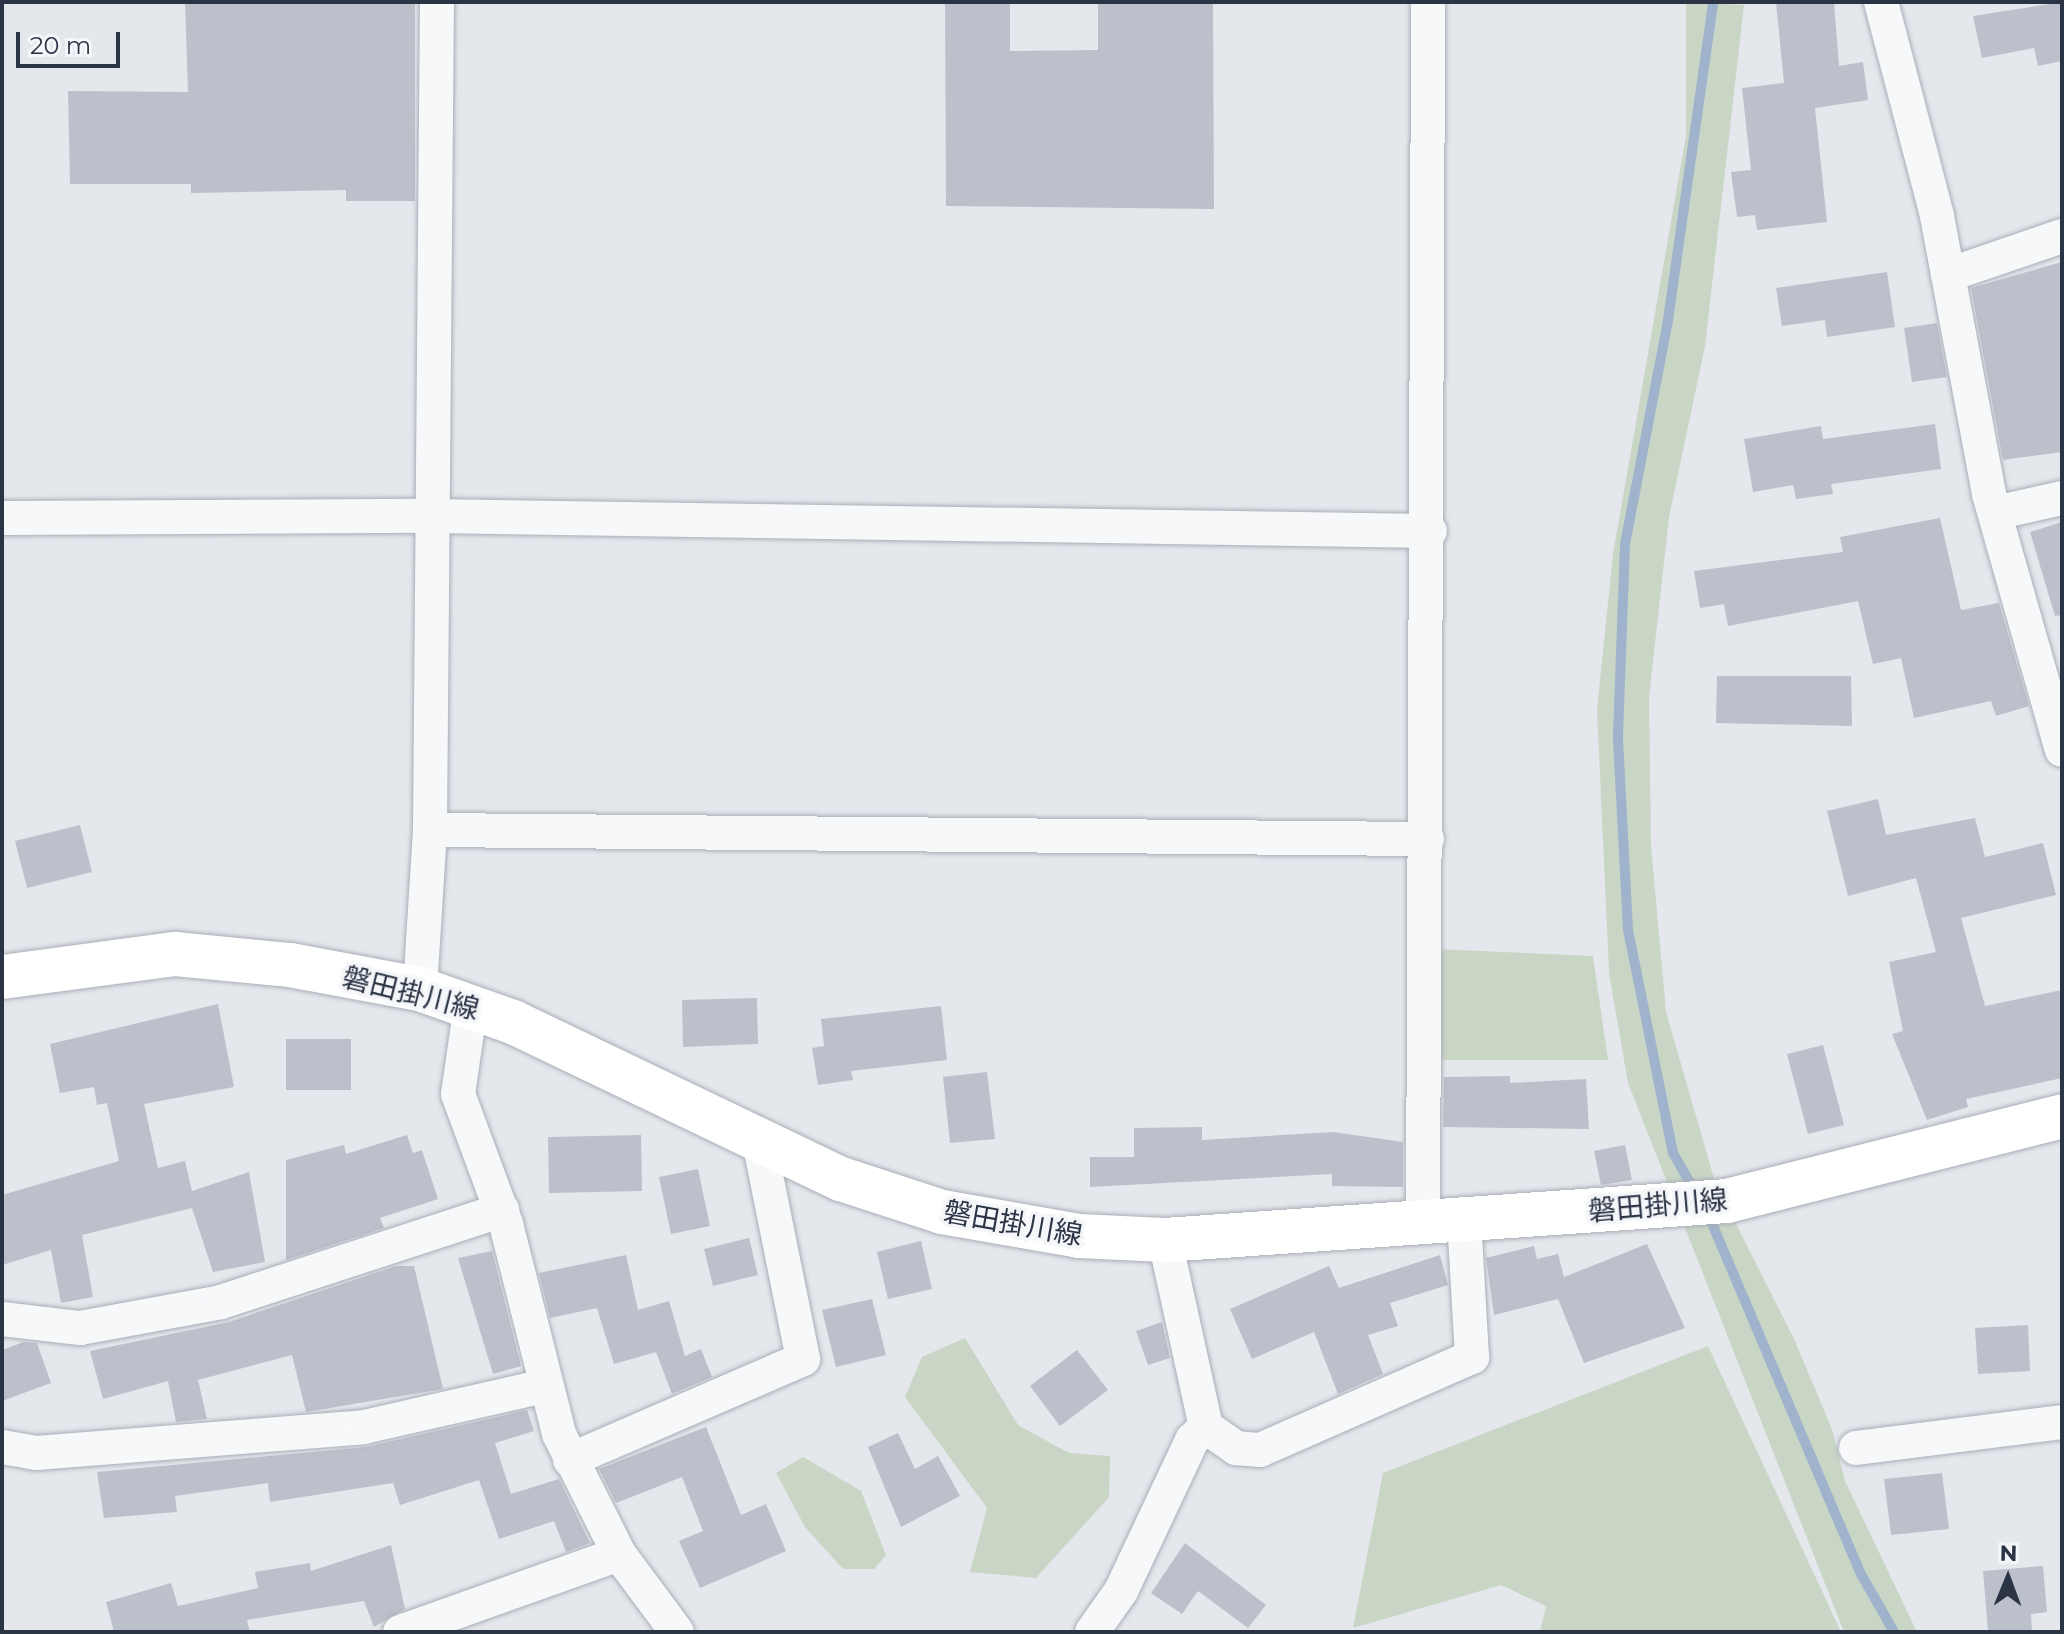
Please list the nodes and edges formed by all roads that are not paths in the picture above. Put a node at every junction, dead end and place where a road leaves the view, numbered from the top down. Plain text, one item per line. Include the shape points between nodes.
1 (437, 2) edge
2 (1428, 2) edge
3 (1881, 2) edge
4 (2062, 236) edge
5 (1948, 275) junction
6 (2062, 498) edge
7 (1995, 513) junction
8 (430, 516) junction
9 (2, 518) edge
10 (1430, 531) junction
11 (2062, 750) edge
12 (430, 830) junction
13 (1427, 839) junction
14 (2, 977) edge
15 (420, 989) junction
16 (471, 1005) junction
17 (2062, 1116) edge
18 (759, 1141) junction
19 (502, 1210) junction
20 (1444, 1220) junction
21 (1165, 1240) junction
22 (2, 1319) edge
23 (544, 1386) junction
24 (2062, 1422) edge
25 (1206, 1427) junction
26 (2, 1447) edge
27 (1856, 1448) dead end
28 (570, 1460) junction
29 (619, 1554) junction
30 (400, 1632) edge
31 (677, 1632) edge
32 (1092, 1632) edge

1 - 8 street
2 - 10 street
3 - 5 street
4 - 5 street
5 - 7 street
6 - 7 street
7 - 11 street
8 - 9 street
8 - 10 street
8 - 12 street
10 - 13 street
12 - 13 street
12 - 15 street
13 - 20 street
14 - 15 main road, 磐田掛川線 via 175,954 290,965
15 - 16 main road, 磐田掛川線
16 - 18 main road, 磐田掛川線
16 - 19 street via 458,1094
17 - 20 main road, 磐田掛川線 via 1727,1201
18 - 21 main road, 磐田掛川線 via 841,1179 942,1212 1065,1234
18 - 28 street via 803,1359
19 - 22 street via 206,1305 80,1328
19 - 23 street
20 - 21 main road, 磐田掛川線
20 - 25 street via 1472,1357 1260,1450 1236,1448
21 - 25 street
23 - 26 street via 364,1427 36,1453
23 - 28 street
24 - 27 street
25 - 32 street via 1192,1440 1121,1591
28 - 29 street
29 - 30 street
29 - 31 street

